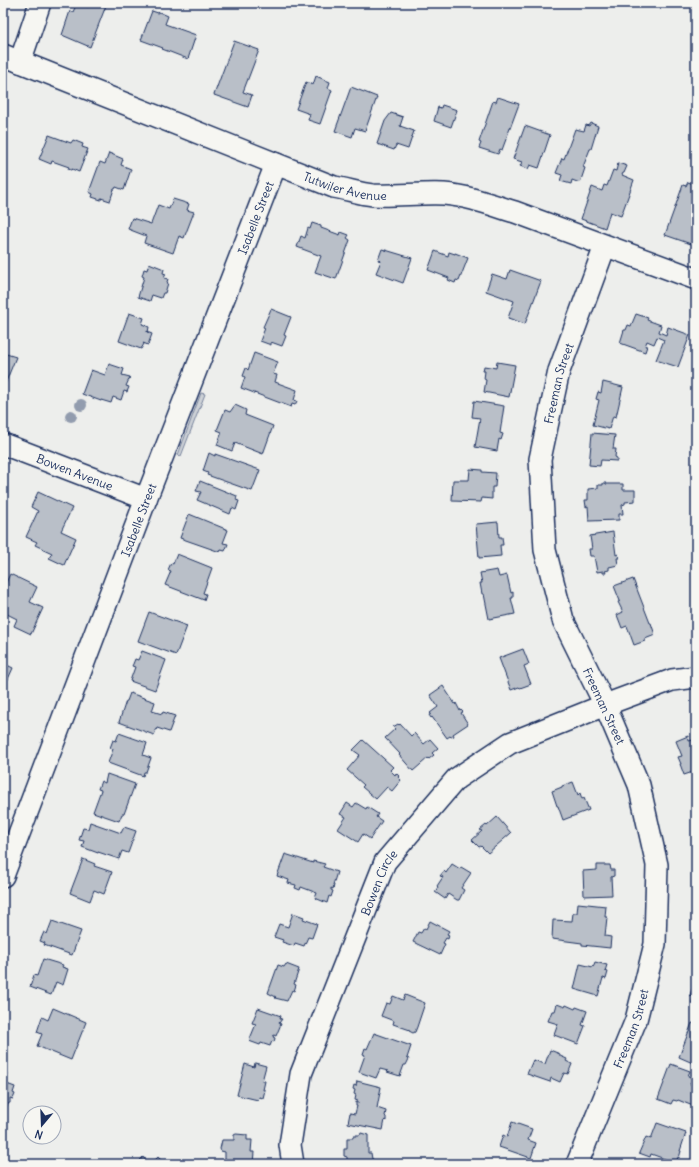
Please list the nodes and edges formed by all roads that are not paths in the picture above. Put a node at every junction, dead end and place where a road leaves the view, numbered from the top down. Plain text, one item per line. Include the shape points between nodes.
1 (40, 3) edge
2 (11, 58) edge
3 (276, 164) junction
4 (605, 246) junction
5 (696, 279) edge
6 (3, 444) edge
7 (146, 499) junction
8 (696, 678) edge
9 (605, 705) junction
10 (3, 876) edge
11 (293, 1164) edge
12 (577, 1164) edge

1 - 2 street
2 - 3 street, Tutwiler Avenue
3 - 4 street, Tutwiler Avenue via 334,187 371,194 444,194 472,199 515,212
3 - 7 street, Isabelle Street
4 - 5 street, Tutwiler Avenue
4 - 9 street, Freeman Street via 559,372 540,459 546,550 563,620
6 - 7 street, Bowen Avenue
7 - 10 street, Isabelle Street
8 - 9 street via 672,680
9 - 11 street, Bowen Circle via 510,742 456,779 385,862 301,1074 290,1145
9 - 12 street, Freeman Street via 639,785 657,865 656,944 636,1020

